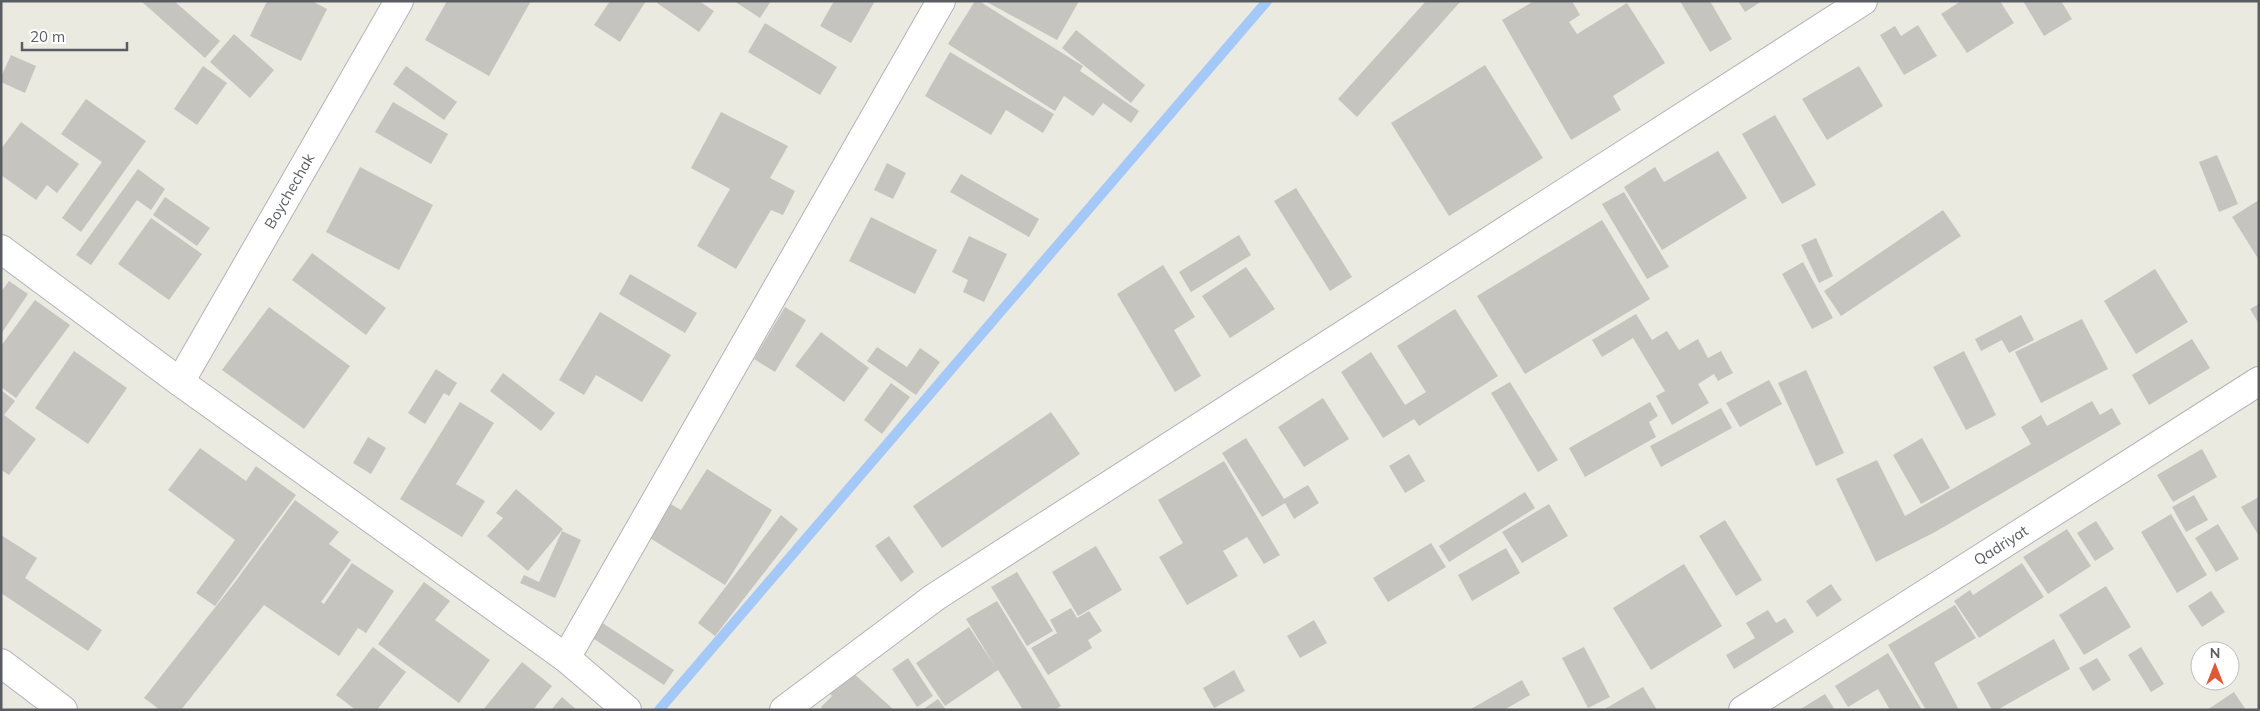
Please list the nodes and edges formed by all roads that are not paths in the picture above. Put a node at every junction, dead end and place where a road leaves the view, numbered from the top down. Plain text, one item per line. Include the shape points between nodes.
1 (399, 1) edge
2 (941, 1) edge
3 (1863, 1) edge
4 (1, 249) edge
5 (2259, 381) edge
6 (180, 382) junction
7 (566, 658) junction
8 (1, 663) edge
9 (63, 710) edge
10 (627, 710) edge
11 (784, 710) edge
12 (1743, 710) edge

1 - 6 street, Boychechak
2 - 7 street
3 - 11 street via 935,597
4 - 6 street
5 - 12 street, Qadriyat
6 - 7 street
7 - 10 street
8 - 9 street

